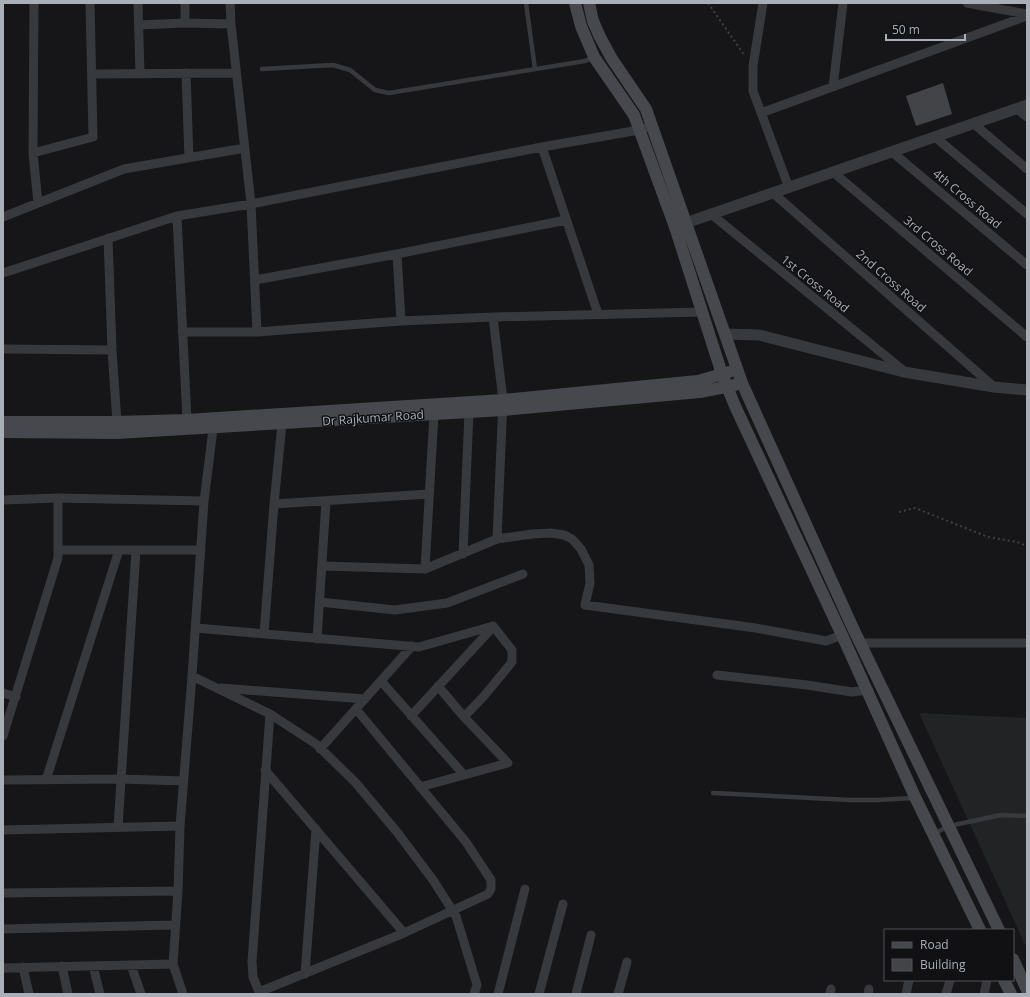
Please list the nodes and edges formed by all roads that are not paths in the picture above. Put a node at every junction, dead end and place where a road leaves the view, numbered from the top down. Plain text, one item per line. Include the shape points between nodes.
1 (34, 3) edge
2 (90, 3) edge
3 (138, 3) edge
4 (185, 3) edge
5 (230, 3) edge
6 (526, 3) edge
7 (575, 3) edge
8 (589, 3) edge
9 (764, 3) edge
10 (842, 3) edge
11 (967, 3) edge
12 (1027, 15) edge
13 (185, 23) junction
14 (231, 24) junction
15 (139, 25) junction
16 (594, 57) junction
17 (262, 69) dead end
18 (535, 69) junction
19 (236, 73) junction
20 (92, 74) junction
21 (140, 74) junction
22 (186, 74) junction
23 (833, 87) junction
24 (1022, 107) edge
25 (761, 113) junction
26 (1027, 117) edge
27 (974, 124) junction
28 (652, 126) junction
29 (639, 130) junction
30 (935, 137) junction
31 (542, 147) junction
32 (245, 148) junction
33 (892, 152) junction
34 (33, 153) junction
35 (189, 158) junction
36 (1027, 169) edge
37 (833, 172) junction
38 (789, 188) junction
39 (773, 193) junction
40 (38, 203) junction
41 (251, 204) junction
42 (711, 214) junction
43 (1027, 214) edge
44 (177, 216) junction
45 (3, 217) edge
46 (566, 220) junction
47 (687, 223) junction
48 (675, 227) junction
49 (108, 238) junction
50 (397, 254) junction
51 (1027, 265) edge
52 (3, 272) edge
53 (255, 280) junction
54 (702, 312) junction
55 (598, 314) junction
56 (493, 317) junction
57 (401, 321) junction
58 (182, 332) junction
59 (257, 332) junction
60 (725, 334) junction
61 (1027, 337) edge
62 (3, 348) edge
63 (112, 350) junction
64 (737, 370) junction
65 (904, 372) junction
66 (722, 374) junction
67 (742, 383) junction
68 (727, 386) junction
69 (994, 387) junction
70 (1027, 390) edge
71 (503, 405) junction
72 (470, 412) junction
73 (434, 414) junction
74 (188, 420) junction
75 (3, 422) edge
76 (118, 422) junction
77 (214, 423) junction
78 (282, 424) junction
79 (3, 432) edge
80 (429, 494) junction
81 (58, 498) junction
82 (3, 500) edge
83 (204, 501) junction
84 (326, 501) junction
85 (274, 504) junction
86 (497, 539) junction
87 (58, 550) junction
88 (119, 550) junction
89 (136, 550) junction
90 (201, 550) junction
91 (463, 554) junction
92 (322, 566) junction
93 (425, 569) junction
94 (523, 574) dead end
95 (320, 602) junction
96 (493, 626) junction
97 (196, 628) junction
98 (264, 634) junction
99 (842, 635) junction
100 (317, 639) junction
101 (860, 643) junction
102 (1027, 643) edge
103 (412, 646) junction
104 (717, 675) dead end
105 (192, 676) junction
106 (381, 681) junction
107 (438, 686) junction
108 (216, 688) junction
109 (867, 690) junction
110 (3, 693) edge
111 (16, 697) junction
112 (365, 699) junction
113 (356, 709) junction
114 (270, 714) junction
115 (411, 716) junction
116 (464, 717) junction
117 (3, 736) edge
118 (320, 749) junction
119 (265, 770) junction
120 (464, 774) junction
121 (121, 778) junction
122 (3, 780) edge
123 (46, 780) junction
124 (184, 780) junction
125 (420, 787) junction
126 (713, 792) dead end
127 (915, 797) junction
128 (1027, 816) edge
129 (180, 826) junction
130 (949, 826) junction
131 (118, 827) junction
132 (316, 829) junction
133 (3, 830) edge
134 (933, 834) junction
135 (525, 889) dead end
136 (178, 891) junction
137 (3, 893) edge
138 (563, 904) dead end
139 (453, 911) junction
140 (175, 925) junction
141 (3, 929) edge
142 (980, 929) edge
143 (999, 929) edge
144 (404, 933) junction
145 (591, 935) dead end
146 (1014, 961) edge
147 (627, 962) dead end
148 (131, 964) junction
149 (172, 964) junction
150 (62, 966) junction
151 (93, 966) junction
152 (3, 968) edge
153 (23, 968) junction
154 (305, 974) junction
155 (909, 981) edge
156 (950, 981) edge
157 (987, 981) edge
158 (1004, 981) edge
159 (1027, 990) edge
160 (259, 993) edge
161 (29, 994) edge
162 (68, 994) edge
163 (100, 994) edge
164 (141, 994) edge
165 (183, 994) edge
166 (474, 994) edge
167 (498, 994) edge
168 (539, 994) edge
169 (576, 994) edge
170 (618, 994) edge
171 (906, 994) edge
172 (946, 994) edge
173 (984, 994) edge
174 (1011, 994) edge

1 - 34 street
2 - 20 street
3 - 15 street
4 - 13 street
5 - 14 street
6 - 18 lane
7 - 16 main road
8 - 28 main road via 600,37 612,60 646,109
9 - 25 street via 753,66 753,91
10 - 23 street
11 - 12 street
12 - 23 street
13 - 14 street
13 - 15 street
14 - 19 street
15 - 21 street
16 - 18 lane
16 - 29 main road via 634,115
17 - 18 lane via 333,65 350,70 375,90 389,93
19 - 22 street
19 - 32 street
20 - 21 street
20 - 34 street via 93,138
21 - 22 street
22 - 35 street
23 - 25 street
24 - 26 street
24 - 27 street
25 - 38 street
27 - 30 street
27 - 36 street
28 - 29 street
28 - 47 main road
29 - 31 street
29 - 48 main road
30 - 33 street
30 - 43 street
31 - 41 street
31 - 46 street
32 - 35 street
32 - 41 street
33 - 37 street
33 - 51 street, 4th Cross Road
34 - 40 street
35 - 40 street via 124,170
37 - 38 street
37 - 61 street, 3rd Cross Road
38 - 39 street
39 - 42 street
39 - 69 street, 2nd Cross Road
40 - 45 street
41 - 44 street
41 - 53 street
42 - 47 street
42 - 65 street, 1st Cross Road
44 - 49 street
44 - 58 street
46 - 50 street
46 - 55 street
47 - 48 street
47 - 60 main road
48 - 54 main road
49 - 52 street
49 - 63 street
50 - 53 street
50 - 57 street
53 - 59 street
54 - 55 street
54 - 66 main road
55 - 56 street
56 - 57 street
56 - 71 street
57 - 59 street
58 - 59 street
58 - 74 street
60 - 64 main road
60 - 65 street via 759,335
62 - 63 street
63 - 76 street
64 - 66 main road, Dr Rajkumar Road
64 - 67 main road
65 - 69 street
66 - 68 main road
66 - 71 main road, Dr Rajkumar Road via 698,381
67 - 68 main road, Dr Rajkumar Road
67 - 101 main road
68 - 71 main road, Dr Rajkumar Road via 700,392
68 - 99 main road
69 - 70 street
71 - 72 main road, Dr Rajkumar Road
71 - 77 main road, Dr Rajkumar Road
71 - 86 street
72 - 73 main road, Dr Rajkumar Road
72 - 91 street
73 - 78 main road, Dr Rajkumar Road
73 - 80 street
74 - 76 main road, Dr Rajkumar Road
74 - 77 main road, Dr Rajkumar Road
75 - 76 main road, Dr Rajkumar Road
77 - 78 main road, Dr Rajkumar Road
77 - 79 main road, Dr Rajkumar Road via 116,433
77 - 83 street
78 - 85 street
80 - 84 street
80 - 93 street
81 - 82 street
81 - 83 street
81 - 87 street
83 - 90 street
84 - 85 street
84 - 92 street
85 - 98 street
86 - 91 street
86 - 99 street via 551,533 564,534 572,539 581,549 589,565 590,583 585,604 756,628 826,641
87 - 88 street
87 - 111 street via 58,558
88 - 89 street
88 - 123 street
89 - 90 street
89 - 121 street
90 - 97 street
91 - 93 street
92 - 93 street
92 - 95 street
94 - 95 street via 447,603 395,610
95 - 100 street
96 - 103 street via 419,647
96 - 107 street
96 - 116 street via 512,650 512,662
97 - 98 street
97 - 105 street
98 - 100 street
99 - 109 main road
100 - 103 street
101 - 102 street
101 - 130 main road
103 - 106 street
104 - 109 street via 852,692
105 - 108 street
105 - 124 street
106 - 112 street
106 - 115 street
107 - 115 street
107 - 116 street
108 - 112 street
108 - 114 street
109 - 127 main road
110 - 111 street
111 - 117 street
112 - 113 street
113 - 118 street
113 - 125 street
114 - 118 street
114 - 119 street
115 - 120 street
116 - 120 street via 508,763
118 - 139 street via 355,782 397,832
119 - 132 street
119 - 160 street via 252,962 253,977
120 - 125 street
121 - 123 street
121 - 124 street
121 - 131 street
122 - 123 street
124 - 129 street
125 - 139 street via 466,842 491,880 488,894
126 - 127 lane via 850,800
127 - 134 main road
128 - 130 lane via 1001,814
129 - 131 street
129 - 136 street
130 - 134 lane
130 - 143 main road
131 - 133 street
132 - 144 street
132 - 154 street
134 - 142 main road
135 - 167 street
136 - 137 street
136 - 140 street
138 - 168 street
139 - 144 street
139 - 166 street via 477,985
140 - 141 street
140 - 149 street
144 - 154 street
145 - 169 street
146 - 159 main road
147 - 170 street
148 - 149 street
148 - 151 street
148 - 164 street
149 - 165 street
150 - 151 street
150 - 153 street
150 - 162 street
151 - 163 street
152 - 153 street
153 - 161 street
154 - 160 street
155 - 171 street
156 - 172 street
157 - 173 street
158 - 174 main road

